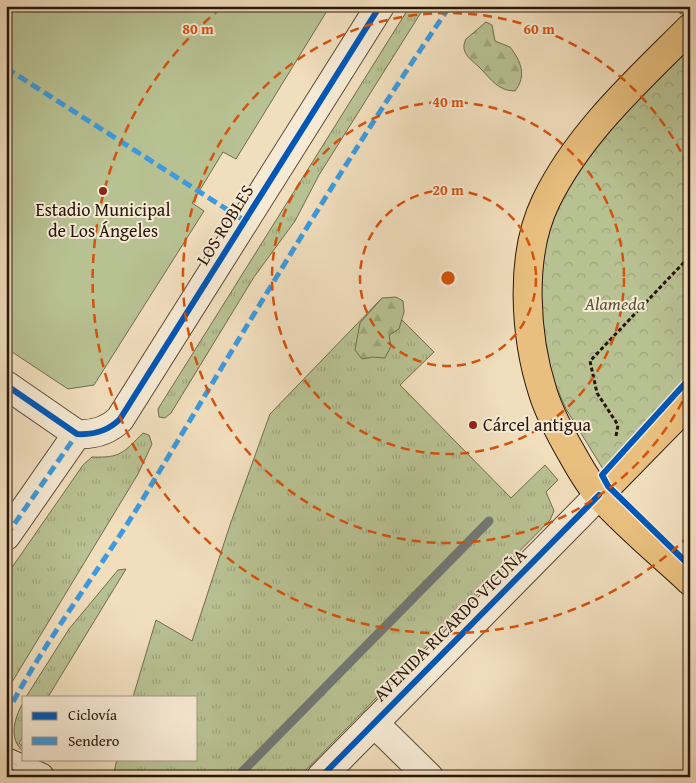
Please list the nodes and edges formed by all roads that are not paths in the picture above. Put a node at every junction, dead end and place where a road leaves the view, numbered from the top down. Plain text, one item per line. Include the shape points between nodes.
1 (380, 6) edge
2 (690, 28) edge
3 (6, 385) edge
4 (690, 402) edge
5 (77, 434) junction
6 (591, 484) junction
7 (6, 536) edge
8 (690, 581) edge
9 (374, 723) junction
10 (6, 762) edge
11 (40, 777) edge
12 (321, 777) edge
13 (429, 777) edge

1 - 5 street, LOS ROBLES via 126,411 112,427
2 - 6 main road via 585,137 545,202 532,239 528,303 534,361 543,395 558,428
3 - 5 street
4 - 6 main road, AVENIDA RICARDO VICUÑA
5 - 7 street
6 - 8 main road
6 - 9 street, AVENIDA RICARDO VICUÑA
9 - 12 street, AVENIDA RICARDO VICUÑA
9 - 13 street
10 - 11 street

